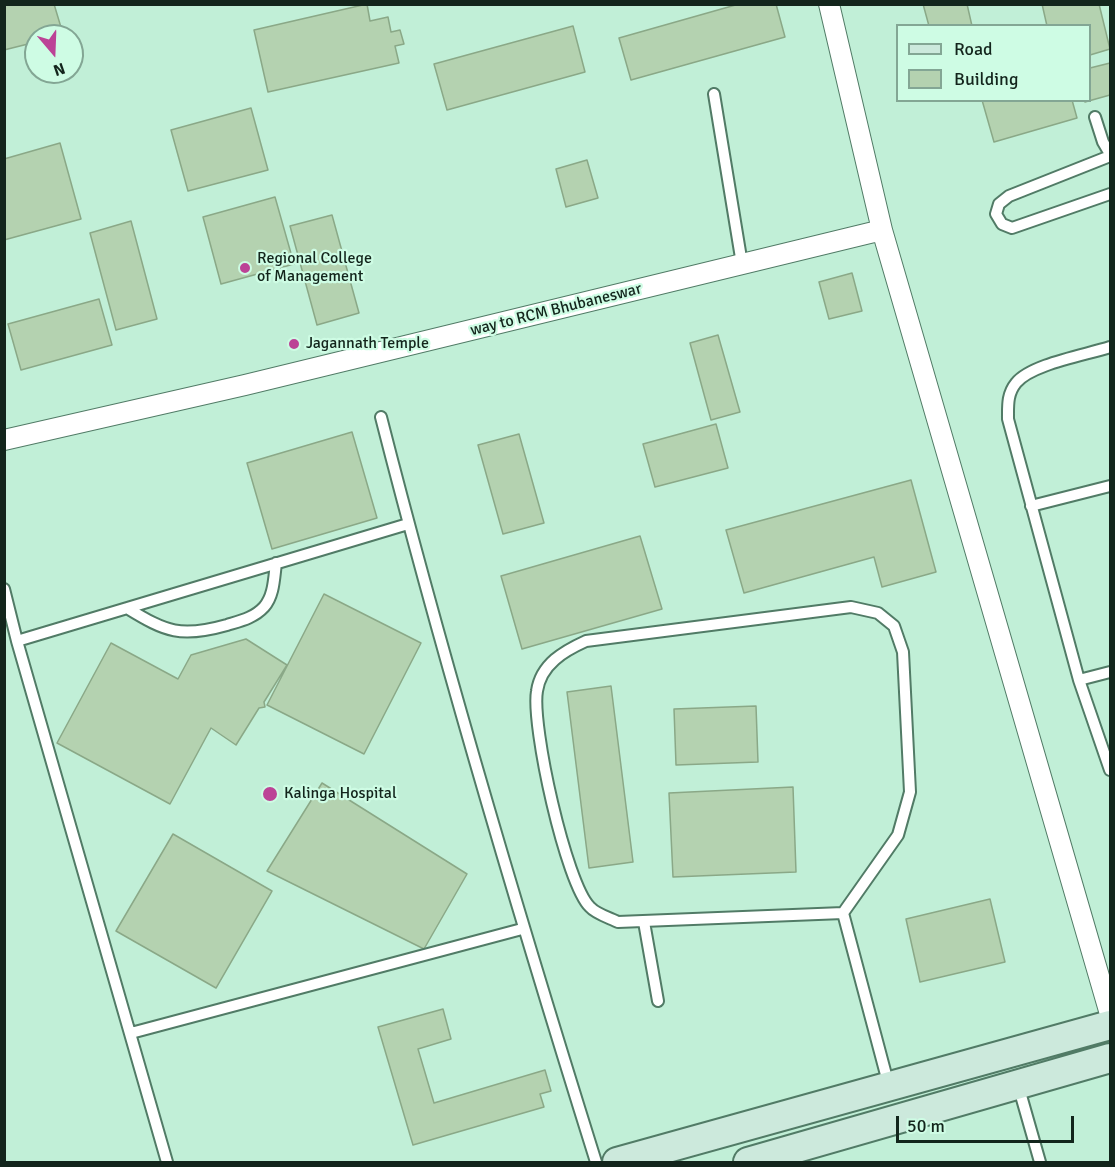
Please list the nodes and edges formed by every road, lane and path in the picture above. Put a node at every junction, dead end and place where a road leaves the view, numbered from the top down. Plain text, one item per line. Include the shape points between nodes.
1 (829, 4) edge
2 (714, 94) dead end
3 (1095, 117) dead end
4 (1110, 155) edge
5 (1110, 194) edge
6 (882, 230) junction
7 (742, 264) junction
8 (1110, 347) edge
9 (381, 417) dead end
10 (4, 440) edge
11 (1110, 486) edge
12 (1031, 506) junction
13 (408, 524) junction
14 (276, 563) junction
15 (4, 589) edge
16 (127, 608) junction
17 (16, 641) junction
18 (1110, 672) edge
19 (1079, 680) junction
20 (1110, 770) edge
21 (843, 913) junction
22 (644, 922) junction
23 (522, 929) junction
24 (658, 1001) dead end
25 (1110, 1014) edge
26 (1110, 1025) edge
27 (131, 1033) junction
28 (1110, 1058) edge
29 (1018, 1084) junction
30 (890, 1086) junction
31 (167, 1162) edge
32 (596, 1162) edge
33 (617, 1162) edge
34 (748, 1162) edge
35 (1040, 1162) edge

1 - 6 street
2 - 7 lane
3 - 4 lane
4 - 5 lane via 1009,196 999,204 996,214 1002,224 1012,228
6 - 7 street, way to RCM Bhubaneswar
6 - 25 street
7 - 10 street, way to RCM Bhubaneswar
8 - 12 lane via 1027,373 1015,384 1008,399 1008,419
9 - 13 lane
11 - 12 lane
12 - 19 lane
13 - 14 lane
13 - 23 lane
14 - 16 lane
14 - 16 lane via 273,590 265,606 249,618 198,633 176,631
15 - 17 lane
16 - 17 lane
17 - 27 lane
18 - 19 lane
19 - 20 lane
21 - 22 lane
21 - 22 lane via 898,835 910,792 903,652 894,626 878,613 851,607 586,641 561,653 545,670 537,691 544,773 578,889 591,908 618,922
21 - 30 lane
22 - 24 lane
23 - 27 lane
23 - 32 lane
26 - 30 street
27 - 31 lane
28 - 29 street
29 - 34 street
29 - 35 lane
30 - 33 street

